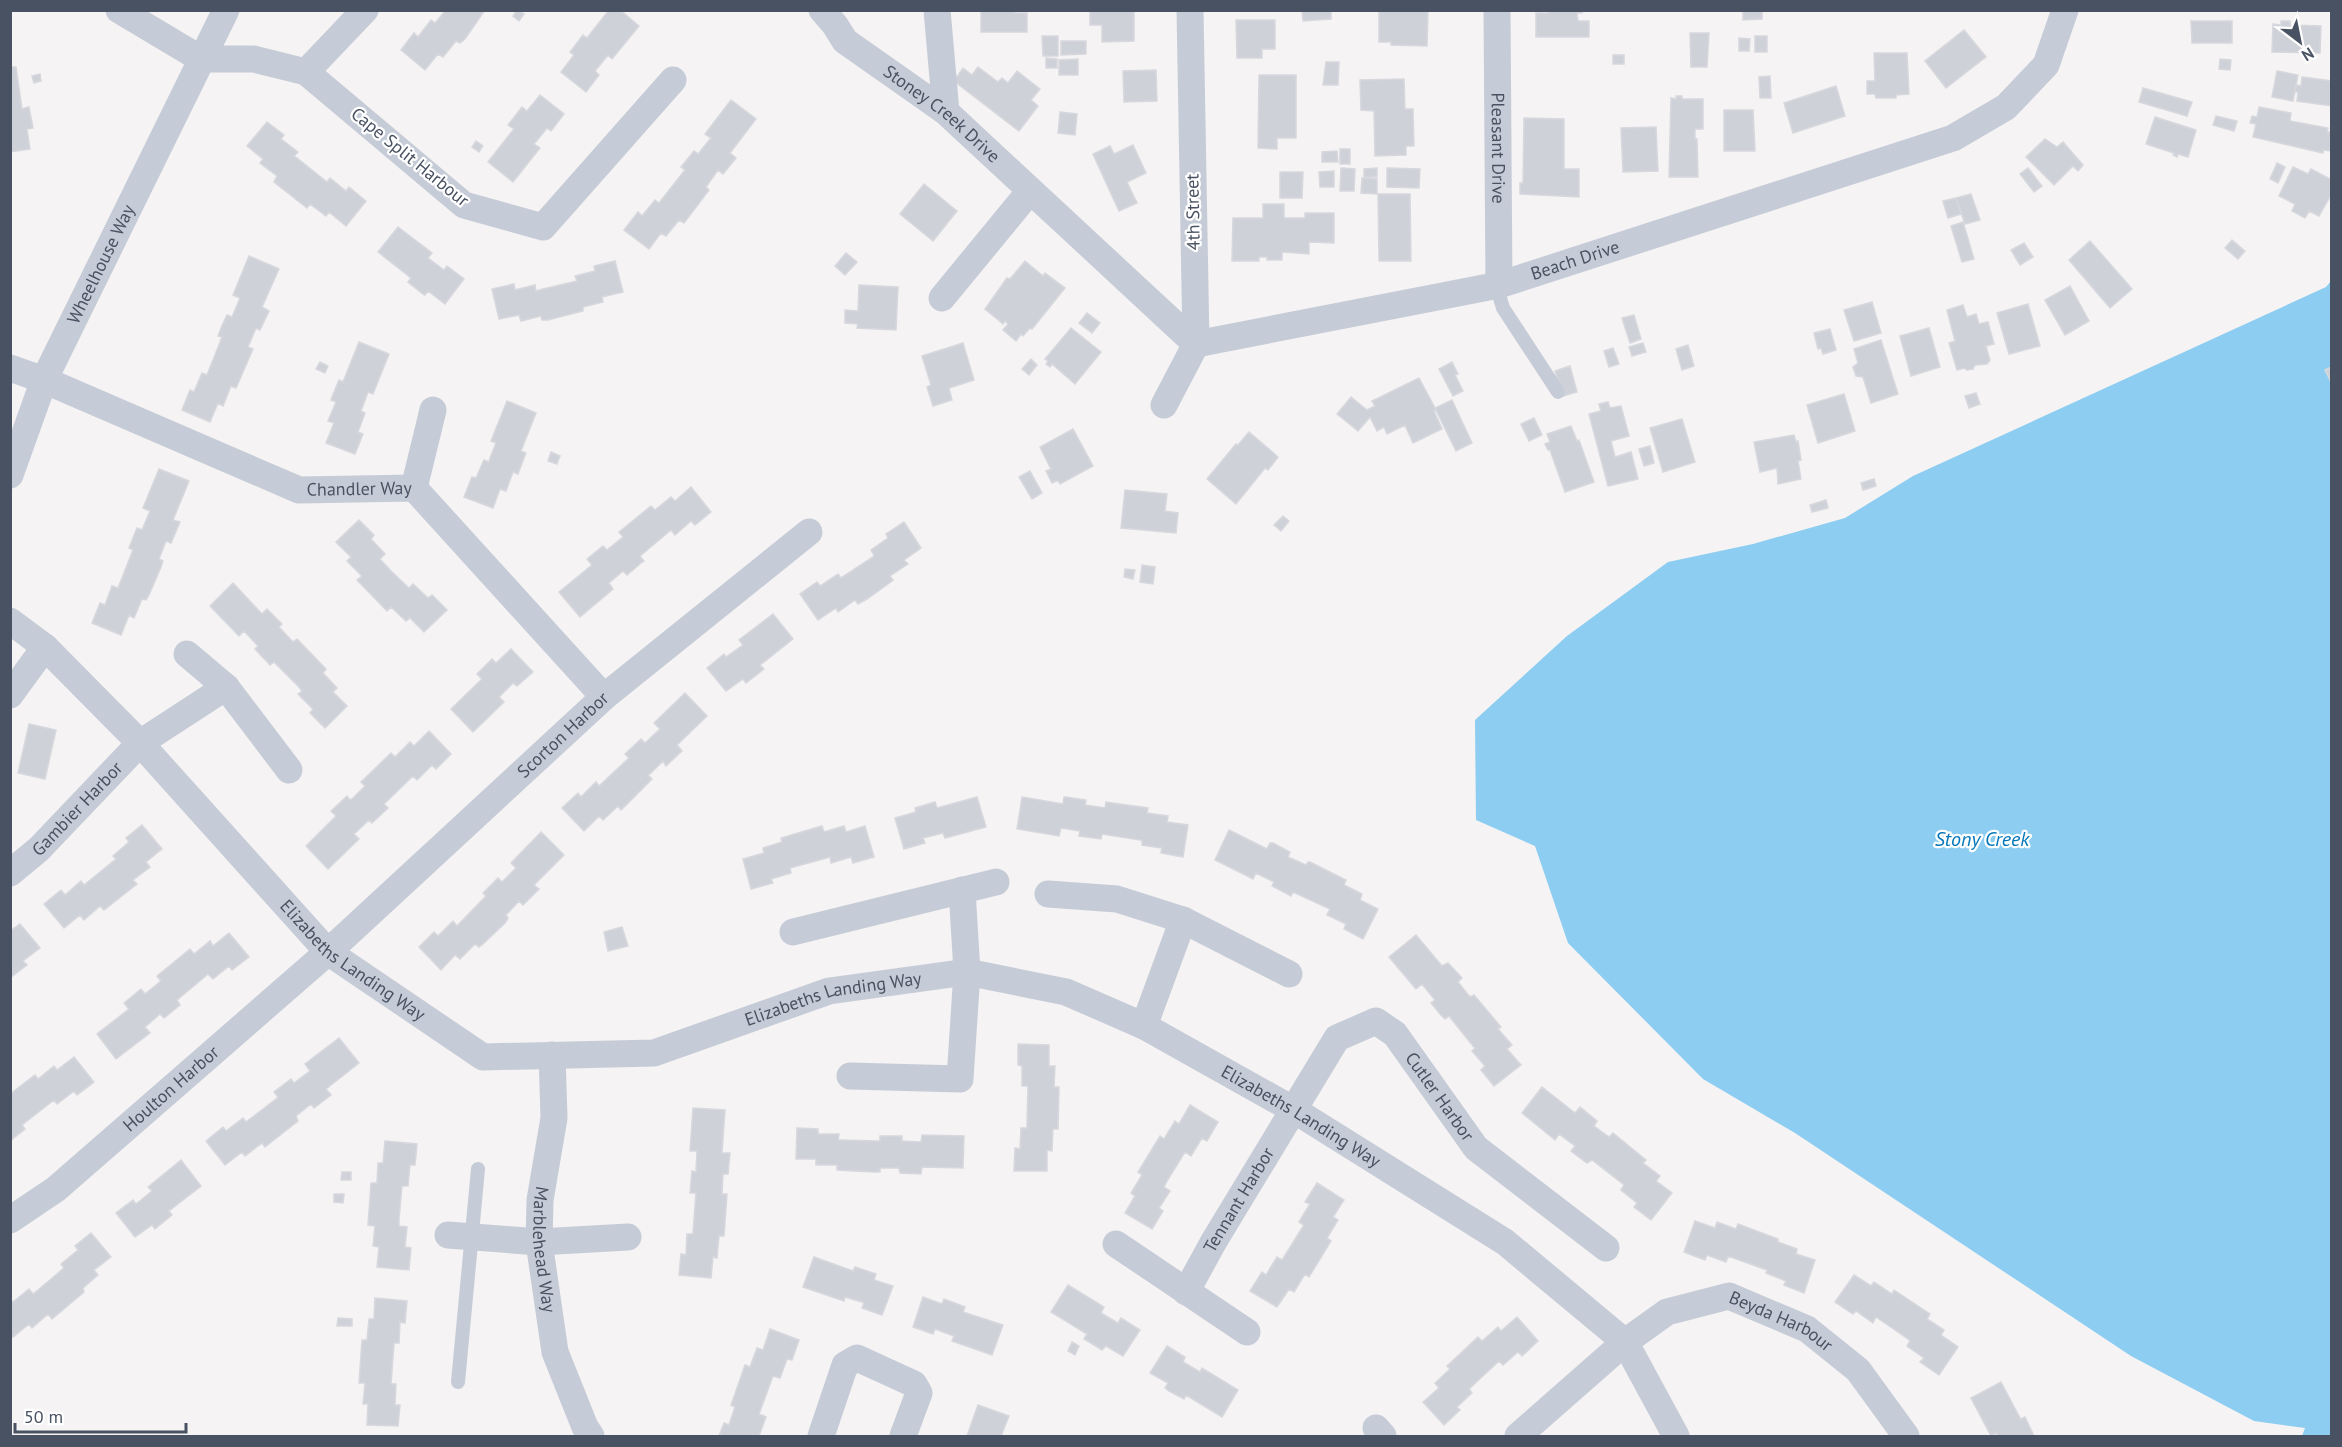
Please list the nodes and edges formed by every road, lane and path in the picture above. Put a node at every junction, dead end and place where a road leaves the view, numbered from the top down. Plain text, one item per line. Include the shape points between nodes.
1 (119, 10) edge
2 (226, 10) edge
3 (365, 10) edge
4 (822, 10) edge
5 (937, 10) edge
6 (1190, 10) edge
7 (1497, 10) edge
8 (2065, 10) edge
9 (201, 59) junction
10 (306, 72) junction
11 (673, 80) dead end
12 (946, 112) junction
13 (1030, 191) junction
14 (1498, 285) junction
15 (942, 298) dead end
16 (1196, 344) junction
17 (10, 368) edge
18 (44, 380) junction
19 (1558, 392) dead end
20 (1164, 405) dead end
21 (433, 410) dead end
22 (10, 475) edge
23 (414, 488) junction
24 (809, 531) dead end
25 (10, 621) edge
26 (45, 647) junction
27 (187, 654) dead end
28 (226, 687) junction
29 (10, 695) edge
30 (604, 697) junction
31 (140, 743) junction
32 (288, 770) dead end
33 (10, 873) edge
34 (996, 882) dead end
35 (962, 890) junction
36 (1048, 894) dead end
37 (1183, 920) junction
38 (793, 932) dead end
39 (328, 952) junction
40 (967, 972) junction
41 (1289, 974) dead end
42 (1144, 1026) junction
43 (552, 1055) junction
44 (850, 1077) dead end
45 (1294, 1110) junction
46 (478, 1169) dead end
47 (10, 1220) edge
48 (461, 1236) junction
49 (628, 1237) dead end
50 (539, 1242) junction
51 (1116, 1244) dead end
52 (1606, 1248) dead end
53 (1186, 1292) junction
54 (1247, 1332) dead end
55 (1625, 1342) junction
56 (458, 1382) dead end
57 (591, 1437) edge
58 (821, 1437) edge
59 (903, 1437) edge
60 (1518, 1437) edge
61 (1676, 1437) edge
62 (1906, 1437) edge

1 - 9 street
2 - 9 street, Wheelhouse Way
3 - 10 street
4 - 12 street, Stoney Creek Drive via 845,41
5 - 12 street
6 - 16 street, 4th Street
7 - 14 street, Pleasant Drive
8 - 14 street, Beach Drive via 2046,65 2006,107 1953,138
9 - 10 street, Cape Split Harbour via 254,59
9 - 18 street, Wheelhouse Way
10 - 11 street, Cape Split Harbour via 464,205 543,227
12 - 13 street, Stoney Creek Drive
13 - 15 street
13 - 16 street, Stoney Creek Drive
14 - 16 street, Beach Drive
14 - 19 lane via 1503,308
16 - 20 street, 4th Street
17 - 18 street, Chandler Way
18 - 22 street, Wheelhouse Way
18 - 23 street, Chandler Way via 299,490
21 - 23 street
23 - 30 street, Chandler Way
24 - 30 street, Scorton Harbor
25 - 26 street, Elizabeths Landing Way
26 - 29 street
26 - 31 street, Elizabeths Landing Way
27 - 28 street
28 - 31 street, Gambier Harbor
28 - 32 street
30 - 39 street, Scorton Harbor
31 - 33 street, Gambier Harbor via 39,849
31 - 39 street, Elizabeths Landing Way
34 - 35 street
35 - 38 street
35 - 40 street
36 - 37 street via 1117,899
37 - 41 street
37 - 42 street
39 - 43 street, Elizabeths Landing Way via 483,1057
39 - 47 street, Houlton Harbor via 56,1189
40 - 42 street, Elizabeths Landing Way via 1066,992
40 - 43 street, Elizabeths Landing Way via 829,991 654,1053
40 - 44 street via 960,1079
42 - 45 street, Elizabeths Landing Way
43 - 50 street, Marblehead Way via 554,1118 540,1200
45 - 52 street, Cutler Harbor via 1337,1038 1376,1021 1395,1034 1476,1148
45 - 53 street, Tennant Harbor
45 - 55 street, Elizabeths Landing Way via 1505,1242
46 - 48 lane
48 - 50 street
48 - 56 lane
49 - 50 street
50 - 57 street, Marblehead Way via 555,1352
51 - 53 street
53 - 54 street
55 - 60 street, Beyda Harbour
55 - 61 street, Elizabeths Landing Way
55 - 62 street, Beyda Harbour via 1666,1312 1729,1296 1807,1329 1858,1370
58 - 59 street via 845,1365 857,1359 914,1384 919,1393

